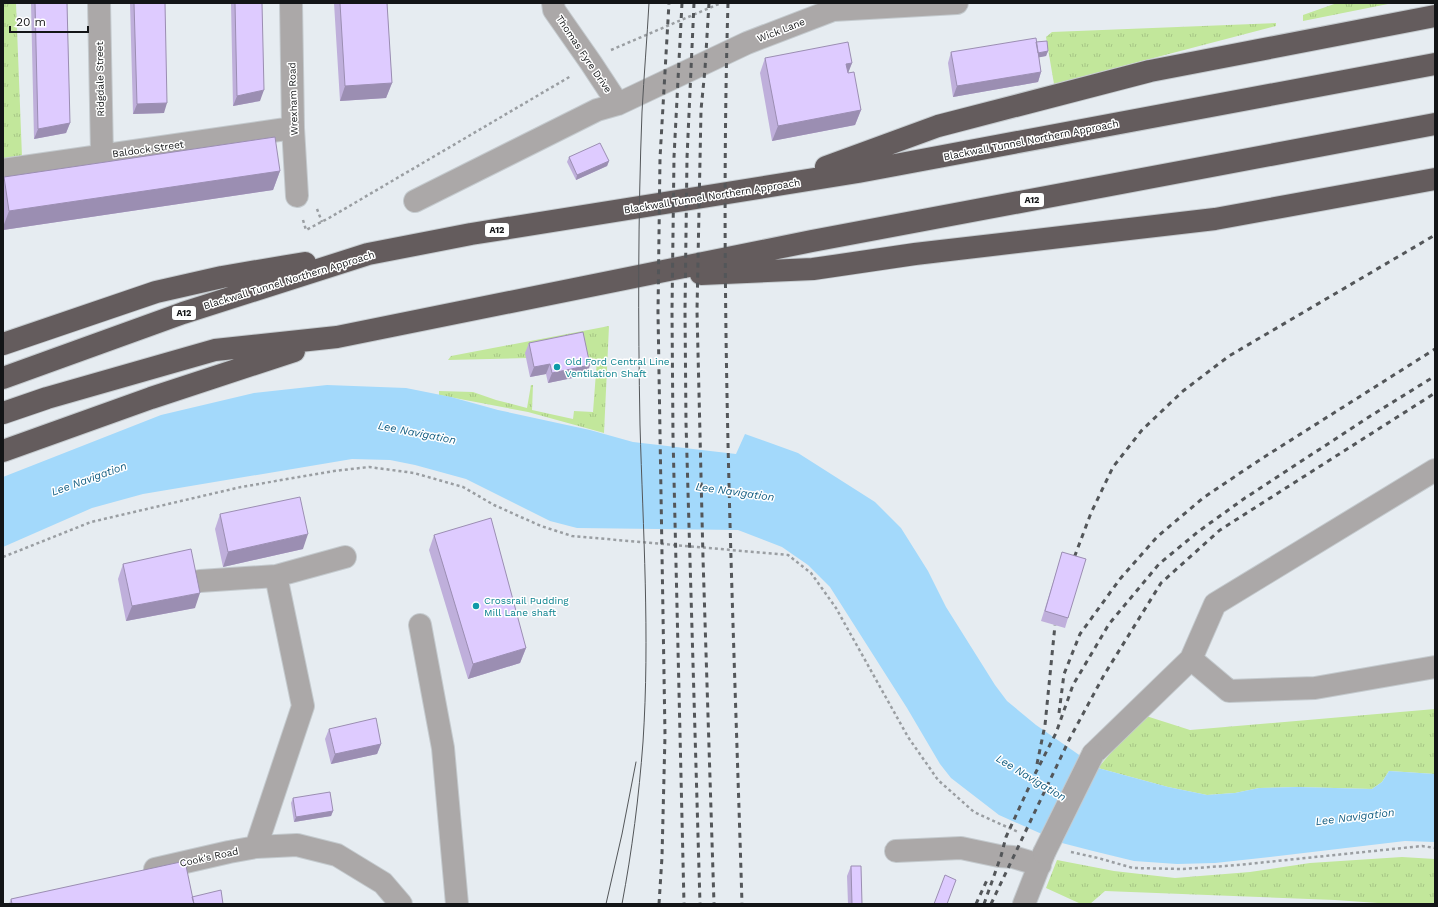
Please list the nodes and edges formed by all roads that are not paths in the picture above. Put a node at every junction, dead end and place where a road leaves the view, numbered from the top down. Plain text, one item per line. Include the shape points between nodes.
1 (99, 3) edge
2 (291, 3) edge
3 (957, 3) edge
4 (554, 6) edge
5 (1435, 16) edge
6 (1435, 64) edge
7 (618, 104) junction
8 (1435, 124) edge
9 (293, 128) junction
10 (102, 155) junction
11 (3, 170) edge
12 (1435, 179) edge
13 (776, 186) junction
14 (297, 196) dead end
15 (416, 201) dead end
16 (368, 254) junction
17 (630, 278) junction
18 (337, 336) junction
19 (3, 344) edge
20 (3, 378) edge
21 (3, 413) edge
22 (3, 451) edge
23 (1435, 470) edge
24 (345, 557) dead end
25 (276, 576) junction
26 (200, 581) dead end
27 (420, 625) dead end
28 (1190, 659) junction
29 (1435, 667) edge
30 (256, 847) junction
31 (896, 851) dead end
32 (1042, 859) junction
33 (136, 873) edge
34 (401, 904) edge
35 (457, 904) edge
36 (1024, 904) edge

1 - 10 street, Ridgdale Street
2 - 9 street, Wrexham Road
3 - 7 street, Wick Lane via 833,10 747,43
4 - 7 street, Thomas Fyre Drive
5 - 13 highway, A12 via 1150,71 938,126
6 - 13 highway, Blackwall Tunnel Northern Approach / A12
7 - 15 street, Wick Lane via 597,110
8 - 17 highway, A12 via 820,239
9 - 10 street, Baldock Street
9 - 14 street, Wrexham Road
10 - 11 street, Baldock Street
12 - 17 highway, A12 via 1215,219 923,253 813,269
13 - 16 highway, Blackwall Tunnel Northern Approach / A12 via 471,234
16 - 19 highway, A12 via 222,277 156,292
16 - 20 highway, Blackwall Tunnel Northern Approach / A12 via 183,313
17 - 18 highway, A12
18 - 21 highway, A12 via 215,350
18 - 22 highway, A12
23 - 28 street via 1215,604
24 - 25 street
25 - 26 street
25 - 30 street via 303,706
27 - 35 street via 443,748
28 - 29 street via 1229,691 1315,688
28 - 32 street, bridge via 1093,754
30 - 33 street, Cook's Road
30 - 34 street, Cook's Road via 297,845 337,856 383,883
31 - 32 street via 961,848 999,856
32 - 36 street

